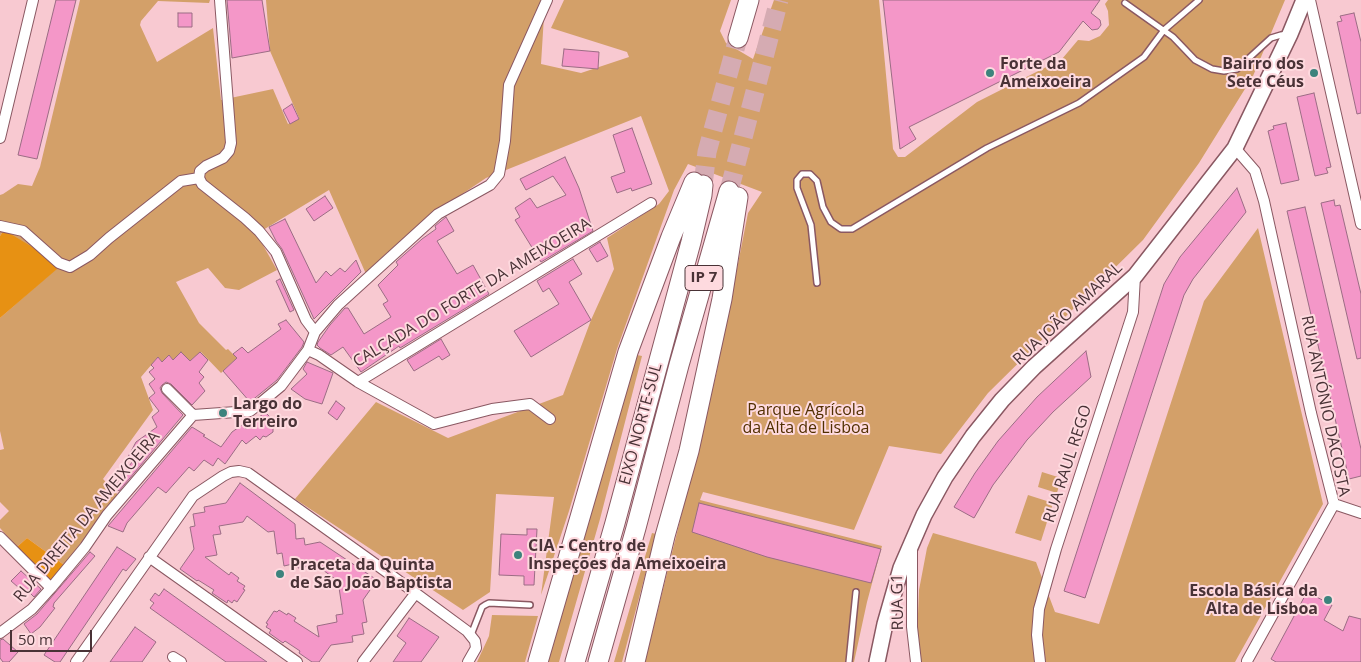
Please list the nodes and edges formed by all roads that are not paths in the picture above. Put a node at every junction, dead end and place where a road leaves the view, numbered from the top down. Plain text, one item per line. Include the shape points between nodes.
1 (33, 0) edge
2 (220, 0) edge
3 (547, 0) edge
4 (749, 0) edge
5 (1199, 0) edge
6 (1304, 0) edge
7 (1310, 0) edge
8 (1125, 4) dead end
9 (1164, 30) junction
10 (1290, 34) junction
11 (738, 38) tunnel mouth
12 (0, 138) edge
13 (1235, 148) junction
14 (199, 178) junction
15 (1356, 181) edge
16 (651, 203) dead end
17 (1361, 224) edge
18 (0, 226) edge
19 (1135, 276) junction
20 (816, 283) dead end
21 (315, 332) junction
22 (308, 350) junction
23 (358, 382) junction
24 (167, 389) dead end
25 (193, 415) junction
26 (550, 419) dead end
27 (1334, 504) junction
28 (1361, 513) edge
29 (0, 537) edge
30 (912, 541) junction
31 (149, 557) junction
32 (51, 588) junction
33 (856, 592) dead end
34 (415, 594) junction
35 (530, 605) dead end
36 (0, 633) edge
37 (471, 635) junction
38 (1247, 661) edge
39 (76, 662) edge
40 (297, 662) edge
41 (363, 662) edge
42 (468, 662) edge
43 (538, 662) edge
44 (575, 662) edge
45 (598, 662) edge
46 (635, 662) edge
47 (849, 662) edge
48 (877, 662) edge
49 (916, 662) edge
50 (1040, 662) edge

1 - 12 street
2 - 14 street via 231,144 223,158 200,171
3 - 21 street via 509,84 499,174 490,186 438,214 338,305
4 - 11 highway
5 - 9 lane
6 - 10 street, RUA JOÃO AMARAL
7 - 15 street
8 - 9 lane
9 - 10 lane via 1195,60 1224,71 1236,69 1271,38
9 - 20 lane via 1144,56 1079,103 987,148 852,229 841,229 831,222 823,207 817,181 810,174 802,174 797,180 797,188 812,226
10 - 13 street, RUA JOÃO AMARAL
13 - 19 street, RUA JOÃO AMARAL
13 - 27 street, RUA ANTÓNIO DACOSTA via 1254,171 1264,201
14 - 18 street via 181,181 90,255 70,266 59,263 23,231
14 - 21 street via 202,184 259,231 276,252 306,320
15 - 17 street
16 - 23 street, CALÇADA DO FORTE DA AMEIXOEIRA
19 - 30 street, RUA JOÃO AMARAL via 1002,400 945,477
19 - 50 street, RUA RAUL REGO via 1133,312 1039,609
21 - 22 street
22 - 23 street, CALÇADA DO FORTE DA AMEIXOEIRA
22 - 25 street via 281,386 250,411
23 - 26 street via 434,424 492,408 530,404
24 - 25 street
25 - 32 street, RUA DIREITA DA AMEIXOEIRA via 107,515
27 - 28 street
27 - 38 street, RUA ANTÓNIO DACOSTA
29 - 32 street
30 - 48 street, RUA JOÃO AMARAL via 892,596
30 - 49 street, RUA G1 via 912,627
31 - 34 street via 193,496 223,476 239,471 248,473
31 - 39 street
31 - 40 street
32 - 36 street, RUA DIREITA DA AMEIXOEIRA via 32,609
33 - 47 lane
34 - 37 street
34 - 41 street
35 - 37 lane via 485,605
37 - 42 street via 476,648
43 - 44 highway, EIXO NORTE-SUL / IP 7 via 628,352 671,237 698,184 702,195 690,242
45 - 46 highway, EIXO NORTE-SUL / IP 7 via 679,366 734,193 722,299 689,451

